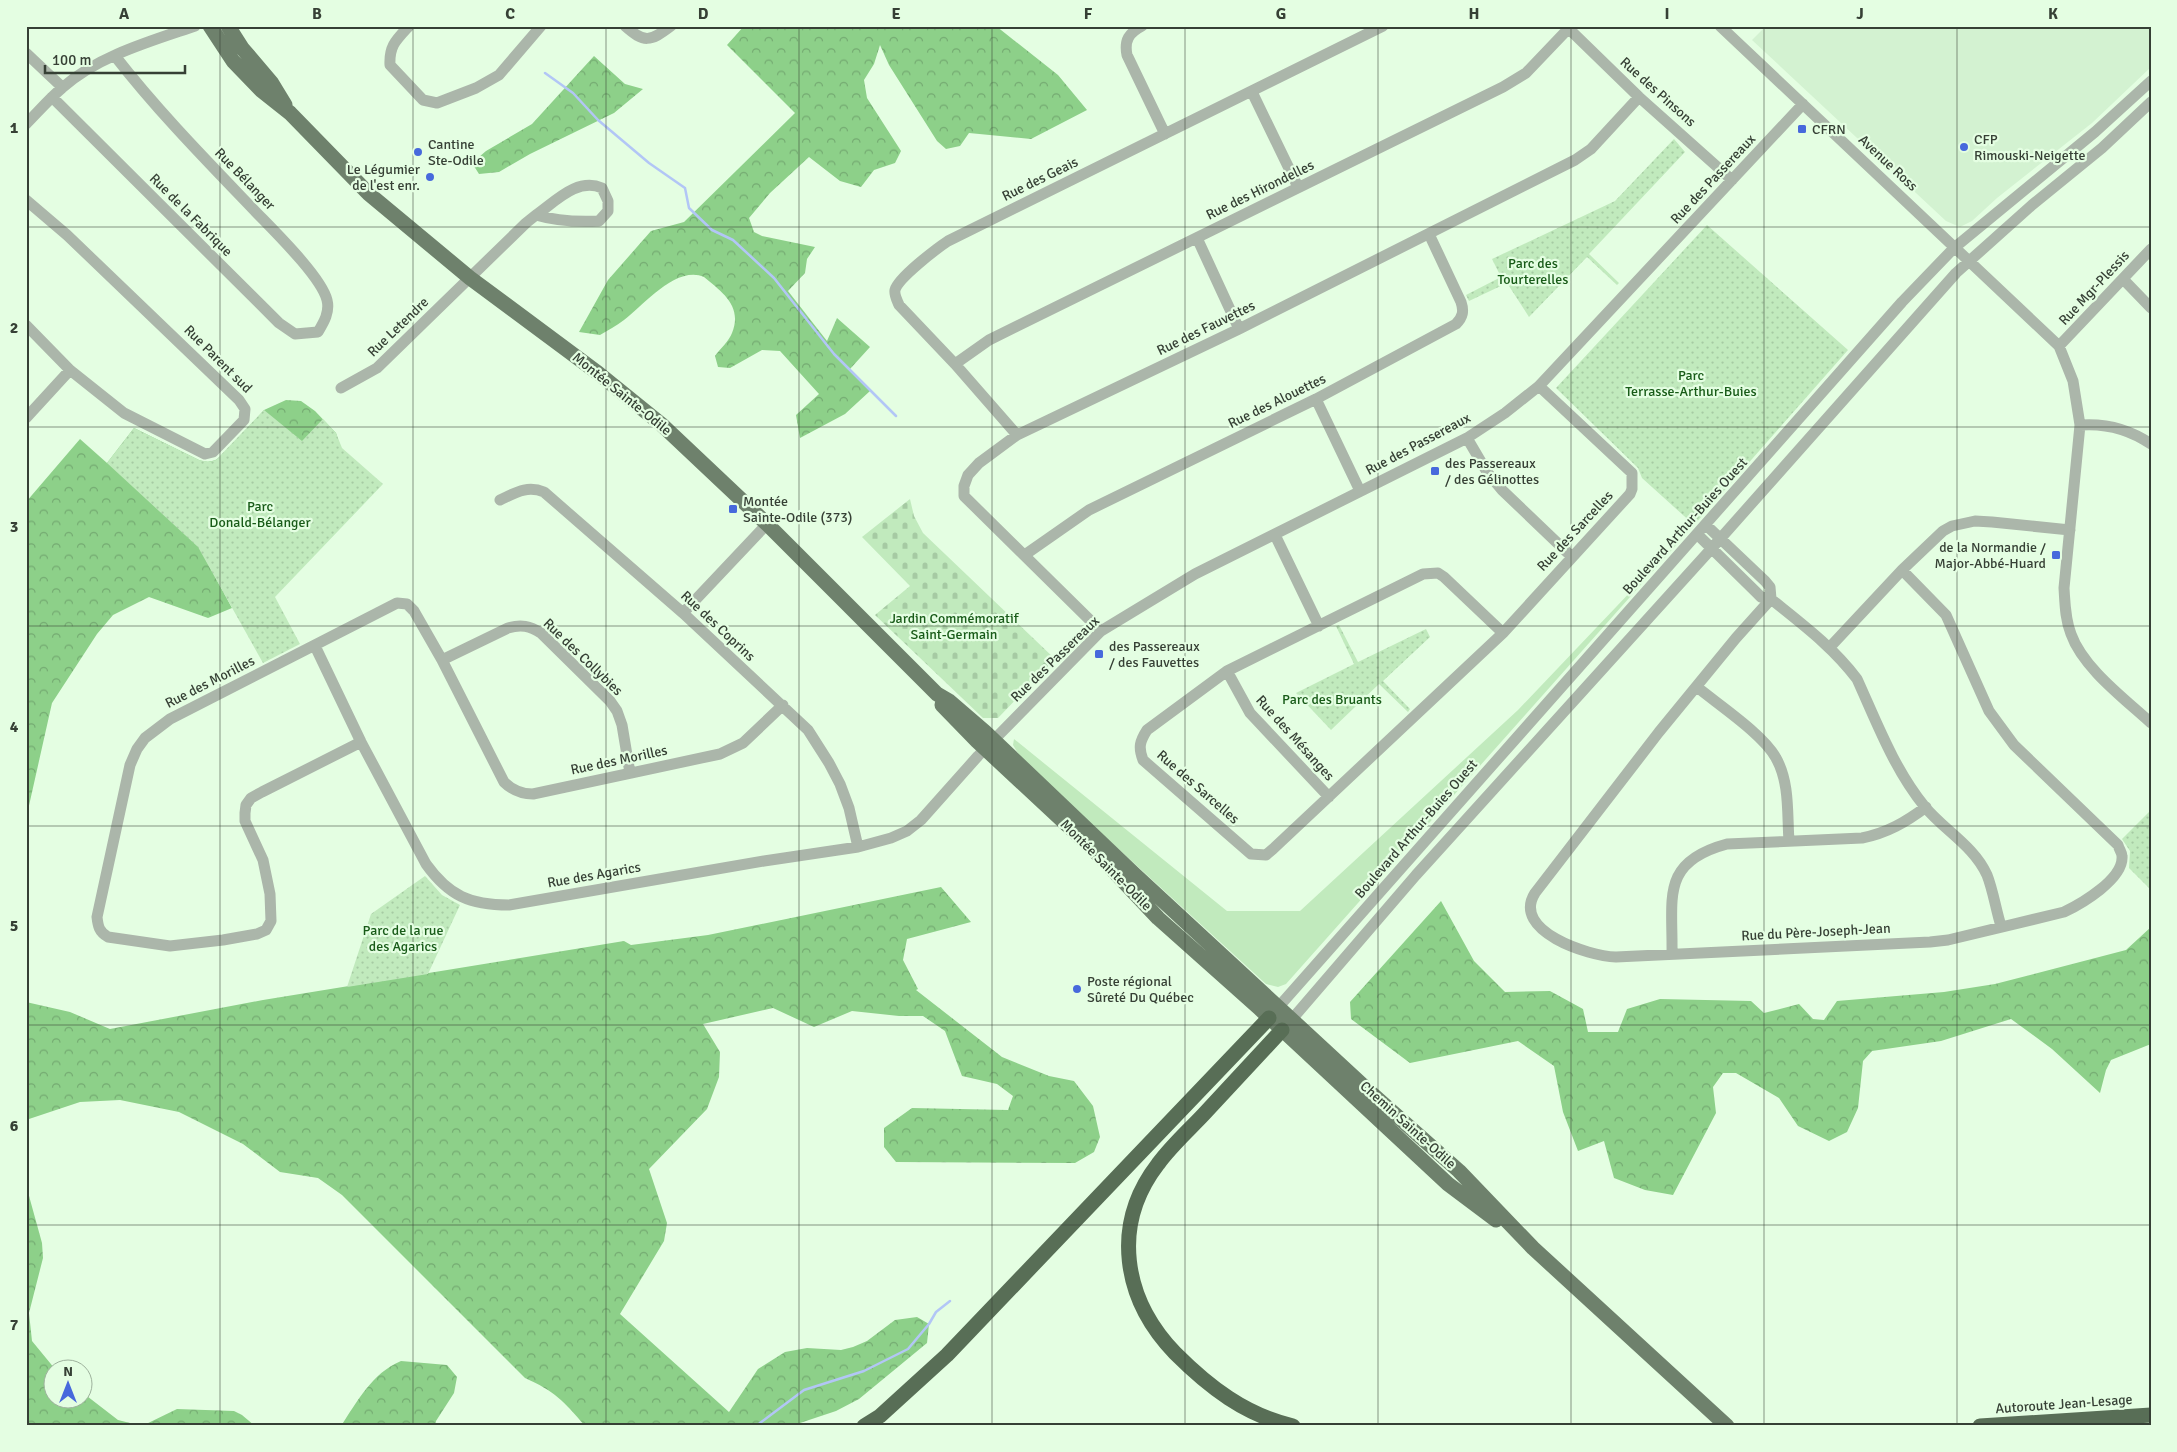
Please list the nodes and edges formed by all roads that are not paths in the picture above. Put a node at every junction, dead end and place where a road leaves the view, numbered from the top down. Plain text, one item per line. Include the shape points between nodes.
1 (196, 26) edge
2 (210, 26) edge
3 (228, 26) edge
4 (409, 26) edge
5 (541, 26) edge
6 (625, 26) edge
7 (671, 26) edge
8 (1142, 26) edge
9 (1382, 26) edge
10 (1720, 26) edge
11 (1567, 28) edge
12 (26, 53) edge
13 (114, 56) junction
14 (2151, 81) edge
15 (62, 87) junction
16 (1252, 92) junction
17 (52, 97) junction
18 (1639, 97) junction
19 (2151, 102) edge
20 (1803, 104) junction
21 (290, 113) junction
22 (26, 124) edge
23 (1165, 134) junction
24 (1732, 180) junction
25 (1298, 187) junction
26 (26, 200) edge
27 (536, 215) junction
28 (1429, 234) junction
29 (1197, 238) junction
30 (1954, 248) junction
31 (2151, 249) edge
32 (1969, 262) junction
33 (470, 278) junction
34 (2123, 279) junction
35 (2151, 308) edge
36 (26, 325) edge
37 (1239, 329) junction
38 (318, 332) joint
39 (2059, 346) junction
40 (955, 364) junction
41 (70, 370) junction
42 (1539, 386) junction
43 (341, 388) dead end
44 (1316, 399) junction
45 (26, 418) edge
46 (2080, 425) junction
47 (1017, 435) junction
48 (1467, 438) junction
49 (2151, 444) edge
50 (1360, 491) junction
51 (500, 500) dead end
52 (767, 524) junction
53 (1706, 525) junction
54 (2070, 530) junction
55 (1697, 534) junction
56 (1275, 535) junction
57 (1720, 538) junction
58 (1712, 548) junction
59 (1026, 554) junction
60 (1571, 556) junction
61 (1902, 570) junction
62 (1771, 599) junction
63 (684, 614) junction
64 (1319, 626) junction
65 (1102, 631) junction
66 (1503, 633) junction
67 (314, 646) junction
68 (1830, 647) junction
69 (442, 660) junction
70 (1227, 671) junction
71 (1697, 687) junction
72 (782, 705) junction
73 (2151, 723) edge
74 (361, 742) junction
75 (990, 745) junction
76 (630, 773) junction
77 (1329, 798) junction
78 (1926, 807) junction
79 (1788, 841) junction
80 (858, 847) junction
81 (2001, 926) junction
82 (1672, 954) junction
83 (1274, 1012) junction
84 (1287, 1025) junction
85 (2151, 1415) edge
86 (864, 1426) edge
87 (1292, 1426) edge
88 (1726, 1426) edge
89 (1980, 1426) edge

1 - 13 street
2 - 21 main road, Montée Sainte-Odile via 233,61 261,90
3 - 21 main road, Montée Sainte-Odile via 271,82
4 - 5 street via 392,47 390,65 423,100 436,102 476,88 499,75
6 - 7 street via 638,37 649,38
8 - 23 street via 1127,38 1125,47
9 - 16 street, Rue des Geais
10 - 20 street, Avenue Ross
11 - 18 street, Rue des Pinsons
11 - 25 street, Rue des Hirondelles via 1526,73 1503,87
12 - 15 street
13 - 15 street
13 - 38 street, Rue Bélanger via 147,97 314,277 327,299 326,316
14 - 30 street, Boulevard Arthur-Buies Ouest via 2095,132
15 - 17 street
16 - 23 street, Rue des Geais
16 - 25 street
17 - 22 street
17 - 38 street, Rue de la Fabrique via 279,323 295,334
18 - 24 street, Rue des Pinsons
18 - 28 street, Rue des Fauvettes via 1591,148 1575,160
19 - 32 street
20 - 24 street, Rue des Passereaux
20 - 30 street, Avenue Ross
21 - 33 main road, Montée Sainte-Odile via 369,194
23 - 40 street, Rue des Geais via 948,241 900,282 895,288 899,305
24 - 42 street, Rue des Passereaux
25 - 29 street, Rue des Hirondelles
26 - 41 street, Rue Parent sud via 68,235 239,400 245,409 244,420 213,452 205,454 124,413
27 - 27 street, Rue Letendre via 547,219 599,221 608,211 608,202 602,188 594,184 580,186
27 - 33 street, Rue Letendre
28 - 37 street, Rue des Fauvettes
28 - 44 street, Rue des Alouettes via 1461,302 1461,319
29 - 37 street
29 - 40 street, Rue des Hirondelles via 989,340
30 - 32 street, Avenue Ross
30 - 53 street, Boulevard Arthur-Buies Ouest via 1902,302
31 - 34 street, Rue Mgr-Plessis
32 - 39 street, Avenue Ross
32 - 57 street via 1919,313
33 - 43 street, Rue Letendre via 377,368
33 - 52 main road, Montée Sainte-Odile via 661,424
34 - 35 street
34 - 39 street, Rue Mgr-Plessis
36 - 41 street
37 - 47 street, Rue des Fauvettes
39 - 46 street via 2073,381
40 - 47 street, Rue des Geais
41 - 45 street
42 - 48 street, Rue des Passereaux
42 - 60 street, Rue des Sarcelles via 1632,473 1630,494
44 - 50 street
44 - 59 street, Rue des Alouettes via 1089,510
46 - 49 street via 2122,428
46 - 54 street
47 - 59 street, Rue des Fauvettes via 978,463 968,475 964,496
48 - 50 street, Rue des Passereaux
48 - 60 street via 1502,490
50 - 56 street, Rue des Passereaux
51 - 63 street, Rue des Coprins via 526,488 544,492
52 - 63 street
52 - 75 main road, Montée Sainte-Odile via 937,694 944,709
53 - 55 street, Boulevard Arthur-Buies Ouest
53 - 57 street
54 - 61 street via 1992,522 1963,523 1943,531
54 - 73 street via 2064,588 2070,634 2078,650 2095,670
55 - 58 street
55 - 83 street, Boulevard Arthur-Buies Ouest
56 - 64 street
56 - 65 street, Rue des Passereaux via 1195,574
57 - 58 street
57 - 62 street via 1770,587
58 - 62 street via 1761,597
58 - 84 street via 1416,875
59 - 65 street, Rue des Fauvettes
60 - 66 street, Rue des Sarcelles
61 - 68 street
61 - 81 street, Rue du Père-Joseph-Jean via 1946,616 1989,711 2014,745 2118,846 2122,855 2119,868 2082,904 2064,912
62 - 68 street
62 - 71 street, Rue du Père-Joseph-Jean
63 - 72 street, Rue des Coprins
64 - 66 street, Rue des Sarcelles via 1423,574 1438,573
64 - 70 street, Rue des Sarcelles
65 - 75 street, Rue des Passereaux
66 - 77 street, Rue des Sarcelles
67 - 69 street, Rue des Morilles via 402,602 414,611
67 - 74 street, Rue des Agarics
67 - 74 street, Rue des Morilles via 170,719 145,738 130,765 120,803 97,917 102,933 108,937 170,946 223,940 266,930 271,921 270,894 263,860 245,820 246,805 251,798
68 - 78 street via 1857,679 1894,762
69 - 76 street, Rue des Morilles via 510,788 533,794
69 - 76 street, Rue des Collybies via 508,628 519,625 541,633 610,702 622,725
70 - 77 street, Rue des Mésanges via 1250,713
70 - 77 street, Rue des Sarcelles via 1147,730 1140,740 1143,760 1251,854 1259,856 1266,855
71 - 79 street via 1767,746 1776,758 1784,778
71 - 82 street, Rue du Père-Joseph-Jean via 1535,893 1529,907 1532,917 1542,928 1572,948 1604,956
72 - 76 street, Rue des Morilles via 750,737 732,749
72 - 80 street, Rue des Coprins via 808,730 829,762 849,808
74 - 80 street, Rue des Agarics via 426,864 450,891 476,902 509,905 764,860
75 - 80 street, Rue des Agarics via 907,831
75 - 83 main road, Montée Sainte-Odile via 1158,918
78 - 79 street via 1907,821 1877,835
78 - 81 street via 1978,859 1987,875
79 - 82 street via 1727,844 1694,856 1683,867 1673,891
81 - 82 street, Rue du Père-Joseph-Jean via 1930,942
83 - 84 main road, Montée Sainte-Odile
83 - 86 highway via 947,1355 880,1416
84 - 87 highway via 1157,1164 1139,1196 1129,1225 1127,1255 1132,1281 1146,1312 1166,1343 1198,1376 1233,1403 1271,1421
84 - 88 main road, Chemin Sainte-Odile via 1448,1184 1534,1248
85 - 89 highway, Autoroute Jean-Lesage

